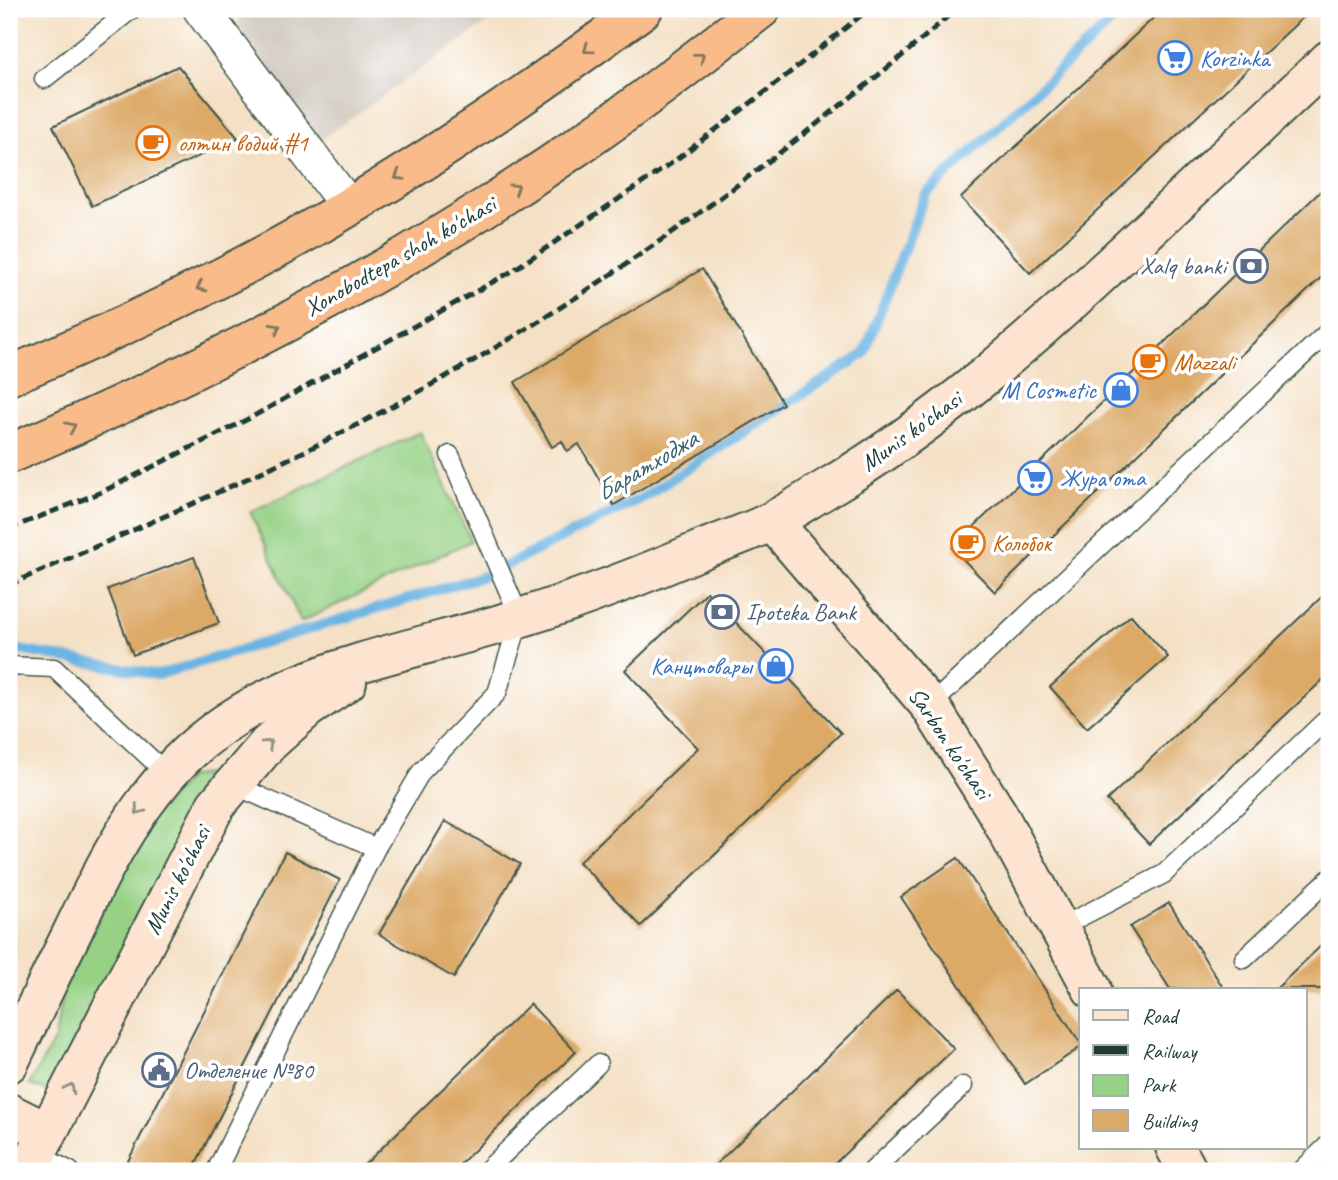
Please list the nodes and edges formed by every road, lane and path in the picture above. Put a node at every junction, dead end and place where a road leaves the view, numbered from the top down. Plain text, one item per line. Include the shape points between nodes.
1 (132, 9) edge
2 (643, 9) edge
3 (761, 9) edge
4 (206, 11) edge
5 (1329, 60) edge
6 (44, 79) dead end
7 (348, 206) junction
8 (1329, 331) edge
9 (9, 376) edge
10 (9, 454) edge
11 (450, 455) dead end
12 (772, 521) junction
13 (520, 618) junction
14 (400, 651) junction
15 (9, 666) edge
16 (930, 706) junction
17 (1329, 717) edge
18 (167, 774) junction
19 (232, 784) junction
20 (376, 848) junction
21 (1329, 879) edge
22 (1059, 928) junction
23 (1244, 959) dead end
24 (1091, 988) edge
25 (19, 1018) edge
26 (9, 1063) edge
27 (598, 1064) dead end
28 (963, 1086) dead end
29 (9, 1113) edge
30 (1329, 1144) edge
31 (1176, 1148) edge
32 (37, 1153) edge
33 (70, 1171) edge
34 (216, 1171) edge
35 (486, 1171) edge
36 (872, 1171) edge
37 (1188, 1171) edge
38 (1301, 1171) edge

1 - 6 lane
2 -> 7 highway via 512,103
10 -> 3 highway, Xonobodtepa shoh ko'chasi via 247,343 398,260 588,139
4 - 7 street
5 - 12 street, Munis ko'chasi via 1010,356 937,416 862,468
7 -> 9 highway via 226,275
8 - 16 lane
11 - 13 lane
12 - 13 street, Munis ko'chasi
12 - 16 street, Sarbon ko'chasi
13 - 14 street, Munis ko'chasi
13 - 20 lane via 497,693 421,772
14 - 18 street, Munis ko'chasi via 313,677 273,695 236,716
19 -> 14 street, Munis ko'chasi via 308,708
15 - 18 lane via 54,668
16 - 22 street, Sarbon ko'chasi via 998,814
17 - 22 lane via 1164,874
18 -> 25 street, Munis ko'chasi via 132,818
19 - 20 lane
32 -> 19 street, Munis ko'chasi via 216,805
20 - 34 lane
21 - 23 lane
22 - 24 street, Sarbon ko'chasi
25 - 26 street, Munis ko'chasi
27 - 35 lane
28 - 36 lane
29 - 32 street
30 - 38 lane
31 - 37 street
32 - 33 lane

